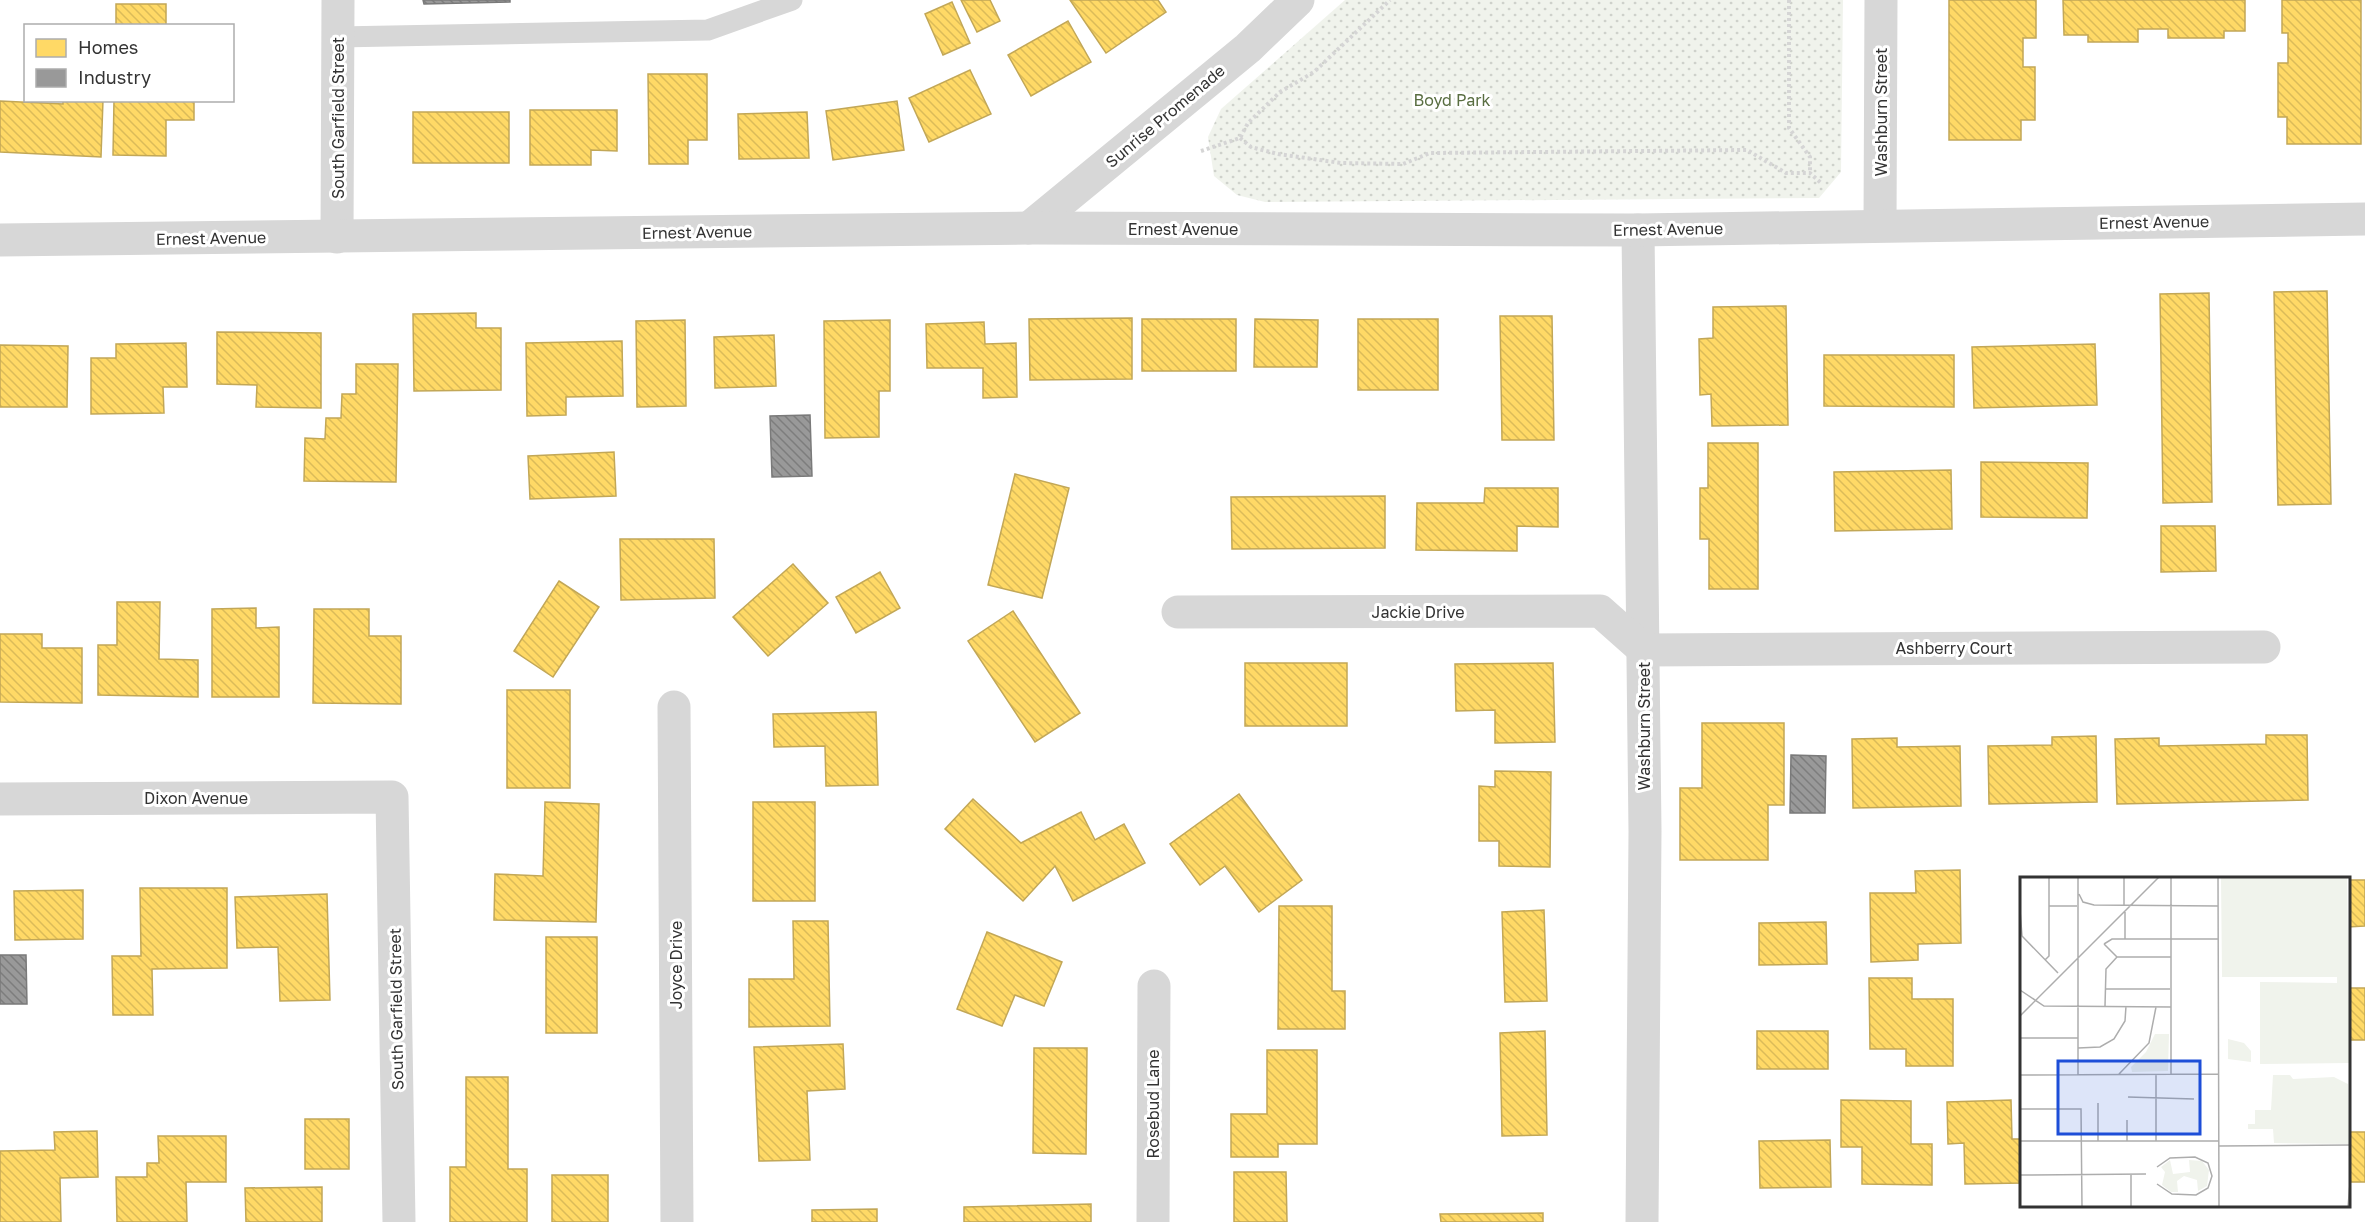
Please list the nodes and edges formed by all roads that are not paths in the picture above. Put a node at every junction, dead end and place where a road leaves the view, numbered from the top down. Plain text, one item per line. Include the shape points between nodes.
1 (338, 0) edge
2 (792, 0) edge
3 (1298, 0) edge
4 (1881, 0) edge
5 (338, 37) junction
6 (2365, 219) edge
7 (1880, 225) junction
8 (1029, 228) junction
9 (1638, 230) junction
10 (337, 237) junction
11 (0, 240) edge
12 (1178, 612) dead end
13 (2264, 647) dead end
14 (1644, 650) junction
15 (674, 707) dead end
16 (392, 797) joint
17 (0, 799) edge
18 (1154, 986) dead end
19 (399, 1222) edge
20 (677, 1222) edge
21 (1153, 1222) edge
22 (1642, 1222) edge

1 - 5 street, South Garfield Street
2 - 5 lane via 708,30
3 - 8 street, Sunrise Promenade via 1248,48
4 - 7 street, Washburn Street
5 - 10 street, South Garfield Street
6 - 7 street, Ernest Avenue
7 - 9 street, Ernest Avenue
8 - 9 street, Ernest Avenue
8 - 10 street, Ernest Avenue
9 - 14 street, Washburn Street
10 - 11 street, Ernest Avenue
12 - 14 street, Jackie Drive via 1600,611
13 - 14 street, Ashberry Court
14 - 22 street, Washburn Street
15 - 20 street, Joyce Drive
16 - 17 street, Dixon Avenue
16 - 19 street, South Garfield Street
18 - 21 street, Rosebud Lane

